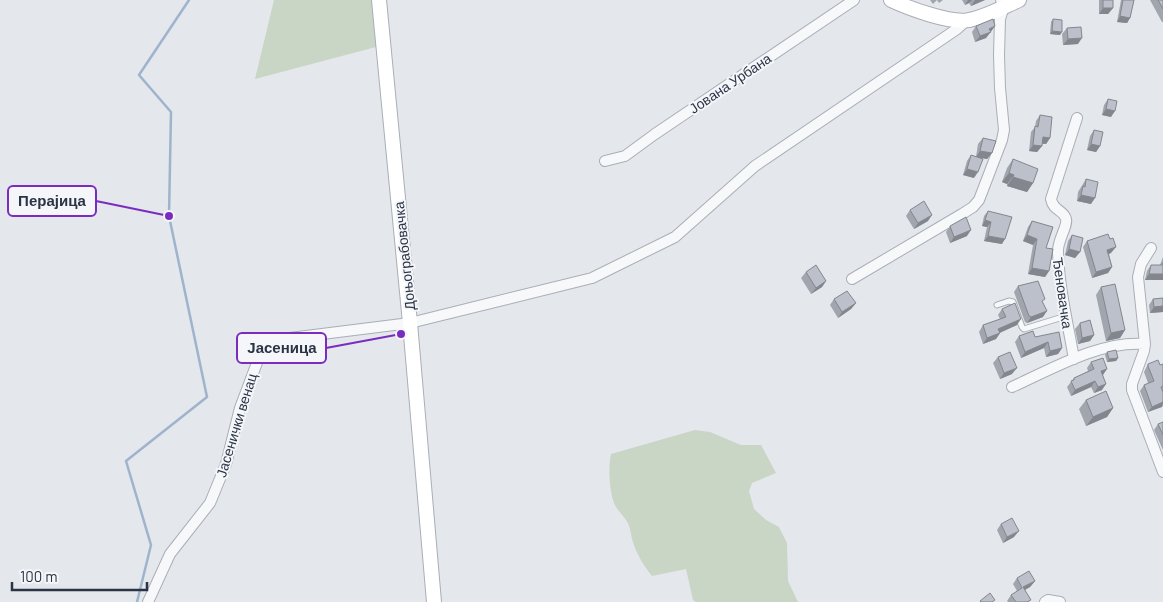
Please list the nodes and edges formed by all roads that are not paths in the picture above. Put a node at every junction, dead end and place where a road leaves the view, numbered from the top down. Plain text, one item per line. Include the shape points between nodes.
1 (379, 0) edge
2 (854, 0) edge
3 (891, 0) edge
4 (1019, 0) edge
5 (1003, 3) edge
6 (966, 21) junction
7 (1077, 118) dead end
8 (605, 160) dead end
9 (1151, 248) dead end
10 (852, 279) dead end
11 (997, 305) dead end
12 (1066, 316) junction
13 (410, 323) junction
14 (1145, 344) junction
15 (1074, 359) junction
16 (1012, 387) dead end
17 (1163, 472) edge
18 (148, 602) edge
19 (434, 602) edge
20 (1045, 602) edge
21 (1060, 602) edge

1 - 13 street, Доњограбовачка
2 - 8 street, Јована Урбана via 625,156
3 - 6 street
4 - 5 street
5 - 6 street
5 - 10 street via 999,55 1003,135 979,200 962,214
6 - 13 street, Јасенички венац via 755,166 675,237 592,278
7 - 12 street, Ђеновачка via 1051,199 1053,207 1067,221 1058,252
9 - 14 street via 1141,264 1138,277
11 - 12 lane via 1013,302 1024,329
12 - 15 street, Ђеновачка
13 - 18 street, Јасенички венац via 290,338 270,344 251,375 226,464 210,503 170,554
13 - 19 street, Доњограбовачка
14 - 15 street via 1112,346
14 - 17 street via 1132,390
15 - 16 street
20 - 21 street

